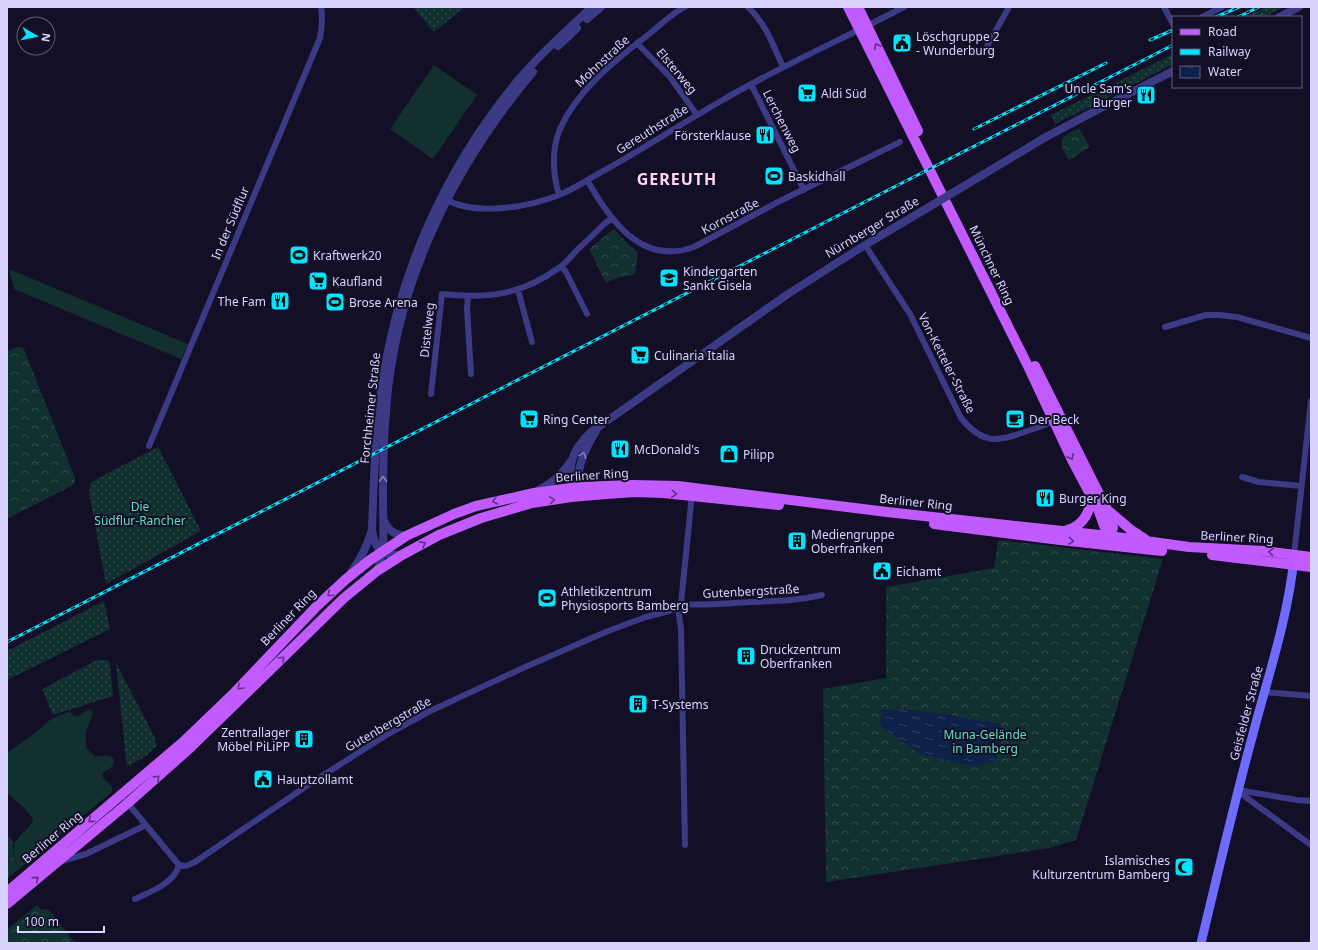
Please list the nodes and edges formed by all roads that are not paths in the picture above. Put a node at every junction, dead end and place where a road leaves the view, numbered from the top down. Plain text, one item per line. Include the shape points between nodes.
1 (321, 7) edge
2 (592, 7) edge
3 (601, 7) edge
4 (685, 7) edge
5 (748, 7) edge
6 (848, 7) edge
7 (858, 7) edge
8 (903, 7) edge
9 (1009, 7) edge
10 (1164, 7) edge
11 (1222, 7) edge
12 (1299, 7) edge
13 (1204, 16) edge
14 (1282, 16) edge
15 (1172, 22) edge
16 (863, 28) junction
17 (637, 43) junction
18 (986, 48) dead end
19 (783, 67) junction
20 (1172, 72) edge
21 (751, 84) junction
22 (697, 115) junction
23 (900, 142) dead end
24 (587, 180) junction
25 (804, 190) junction
26 (559, 195) junction
27 (447, 200) junction
28 (612, 218) junction
29 (866, 245) junction
30 (561, 266) junction
31 (518, 290) junction
32 (468, 296) junction
33 (587, 314) dead end
34 (1165, 327) dead end
35 (1311, 338) edge
36 (532, 342) dead end
37 (470, 374) dead end
38 (431, 394) dead end
39 (1311, 401) edge
40 (1057, 420) junction
41 (599, 426) junction
42 (149, 446) dead end
43 (571, 460) junction
44 (1242, 477) dead end
45 (1301, 486) junction
46 (693, 491) junction
47 (575, 492) junction
48 (1090, 492) junction
49 (534, 493) junction
50 (1108, 511) junction
51 (383, 518) junction
52 (372, 529) junction
53 (1063, 531) junction
54 (406, 536) junction
55 (1109, 536) junction
56 (1153, 543) junction
57 (1099, 544) junction
58 (1120, 546) junction
59 (383, 552) junction
60 (402, 555) junction
61 (1311, 557) edge
62 (1294, 560) junction
63 (1311, 567) edge
64 (377, 571) junction
65 (345, 580) junction
66 (822, 596) dead end
67 (679, 606) junction
68 (1264, 692) junction
69 (1311, 696) edge
70 (1238, 790) junction
71 (121, 795) junction
72 (1311, 801) edge
73 (128, 803) junction
74 (146, 825) junction
75 (685, 845) dead end
76 (1311, 845) edge
77 (55, 863) junction
78 (179, 865) junction
79 (12, 892) edge
80 (135, 899) dead end
81 (7, 904) edge
82 (1201, 943) edge

1 - 42 street, In der Südflur via 320,38
2 - 52 street, Forchheimer Straße via 533,63 491,116 451,179 423,237 404,289 386,362 380,400
3 - 27 street, Forchheimer Straße via 552,51 512,97 466,164
4 - 17 street, Mohnstraße
5 - 19 street via 766,30
6 - 16 main road, Münchner Ring
7 - 16 main road, Münchner Ring
8 - 16 street, Gereuthstraße
9 - 18 street
10 - 15 street
11 - 13 street
12 - 14 street
16 - 19 street, Gereuthstraße
16 - 40 main road, Münchner Ring
17 - 22 street, Elsterweg via 670,77
17 - 26 street, Mohnstraße via 604,72 576,102 559,130 554,157
19 - 21 street, Gereuthstraße
20 - 29 street, Nürnberger Straße, bridge via 1044,138
21 - 22 street, Gereuthstraße
21 - 25 street, Lerchenweg
22 - 24 street, Gereuthstraße via 642,150
23 - 25 street, Kornstraße
24 - 26 street, Gereuthstraße
24 - 28 street, Kornstraße
25 - 28 street, Kornstraße via 682,251 661,250 642,245
26 - 27 street, Gereuthstraße via 519,207 497,208 462,206
51 -> 27 street, Forchheimer Straße via 384,427 393,356 414,279
28 - 30 street, Distelweg
29 - 40 street, Von-Ketteler-Straße via 910,314 962,418 970,428 979,435 999,440
29 - 41 street, Nürnberger Straße via 788,294
30 - 31 street, Distelweg via 537,282
30 - 33 street
31 - 32 street, Distelweg
31 - 36 street
32 - 37 street
32 - 38 street, Distelweg via 442,294
34 - 35 street via 1206,315 1219,315 1237,317
39 - 45 street, Geisfelder Straße
40 -> 48 main road, Münchner Ring via 1072,460
40 - 50 main road, Münchner Ring
41 - 43 street, Nürnberger Straße via 584,438
47 -> 41 street, Nürnberger Straße via 582,455
43 - 47 street, Nürnberger Straße
43 - 49 street via 560,476
44 - 45 street via 1259,482
45 - 62 street, Geisfelder Straße
46 - 47 main road, Berliner Ring
46 - 53 main road, Berliner Ring
46 -> 57 main road, Berliner Ring
46 - 67 street
47 - 49 main road, Berliner Ring
60 -> 47 main road, Berliner Ring via 439,535 481,518
48 - 53 main road via 1091,501 1084,520 1078,527
48 - 55 main road, Münchner Ring
49 -> 54 main road, Berliner Ring via 476,506
50 - 55 main road via 1113,526
50 - 56 main road via 1131,530
51 - 54 street via 391,531
51 - 59 street, Forchheimer Straße
52 - 59 street via 376,546
52 - 65 street, Forchheimer Straße via 368,545
53 - 55 main road, Berliner Ring
54 - 59 main road, Berliner Ring
55 - 56 main road, Berliner Ring
55 - 57 main road
55 - 58 main road
62 -> 56 main road, Berliner Ring via 1264,552
57 - 58 main road, Berliner Ring
58 - 62 main road, Berliner Ring
59 - 60 street
59 - 64 street, Forchheimer Straße
59 - 65 main road, Berliner Ring
60 - 64 main road, Berliner Ring
61 - 62 main road, Berliner Ring
62 - 63 main road, Berliner Ring
62 - 68 main road, Geisfelder Straße via 1281,630
73 -> 64 main road, Berliner Ring via 190,748 344,598
65 -> 71 main road, Berliner Ring via 183,742
66 - 67 street, Gutenbergstraße via 789,601
67 - 75 street
67 - 78 street, Gutenbergstraße via 669,612 646,617 608,631 428,712 308,785 195,862 188,866
68 - 69 street
68 - 70 main road, Geisfelder Straße
70 - 72 street
70 - 76 street
70 - 82 main road, Geisfelder Straße
71 - 73 street
71 -> 79 main road, Berliner Ring
73 - 74 street
73 - 77 main road, Berliner Ring
74 - 77 street via 86,854
74 - 78 street
79 -> 77 main road, Berliner Ring
78 - 80 street via 177,872 169,880
79 - 81 main road

